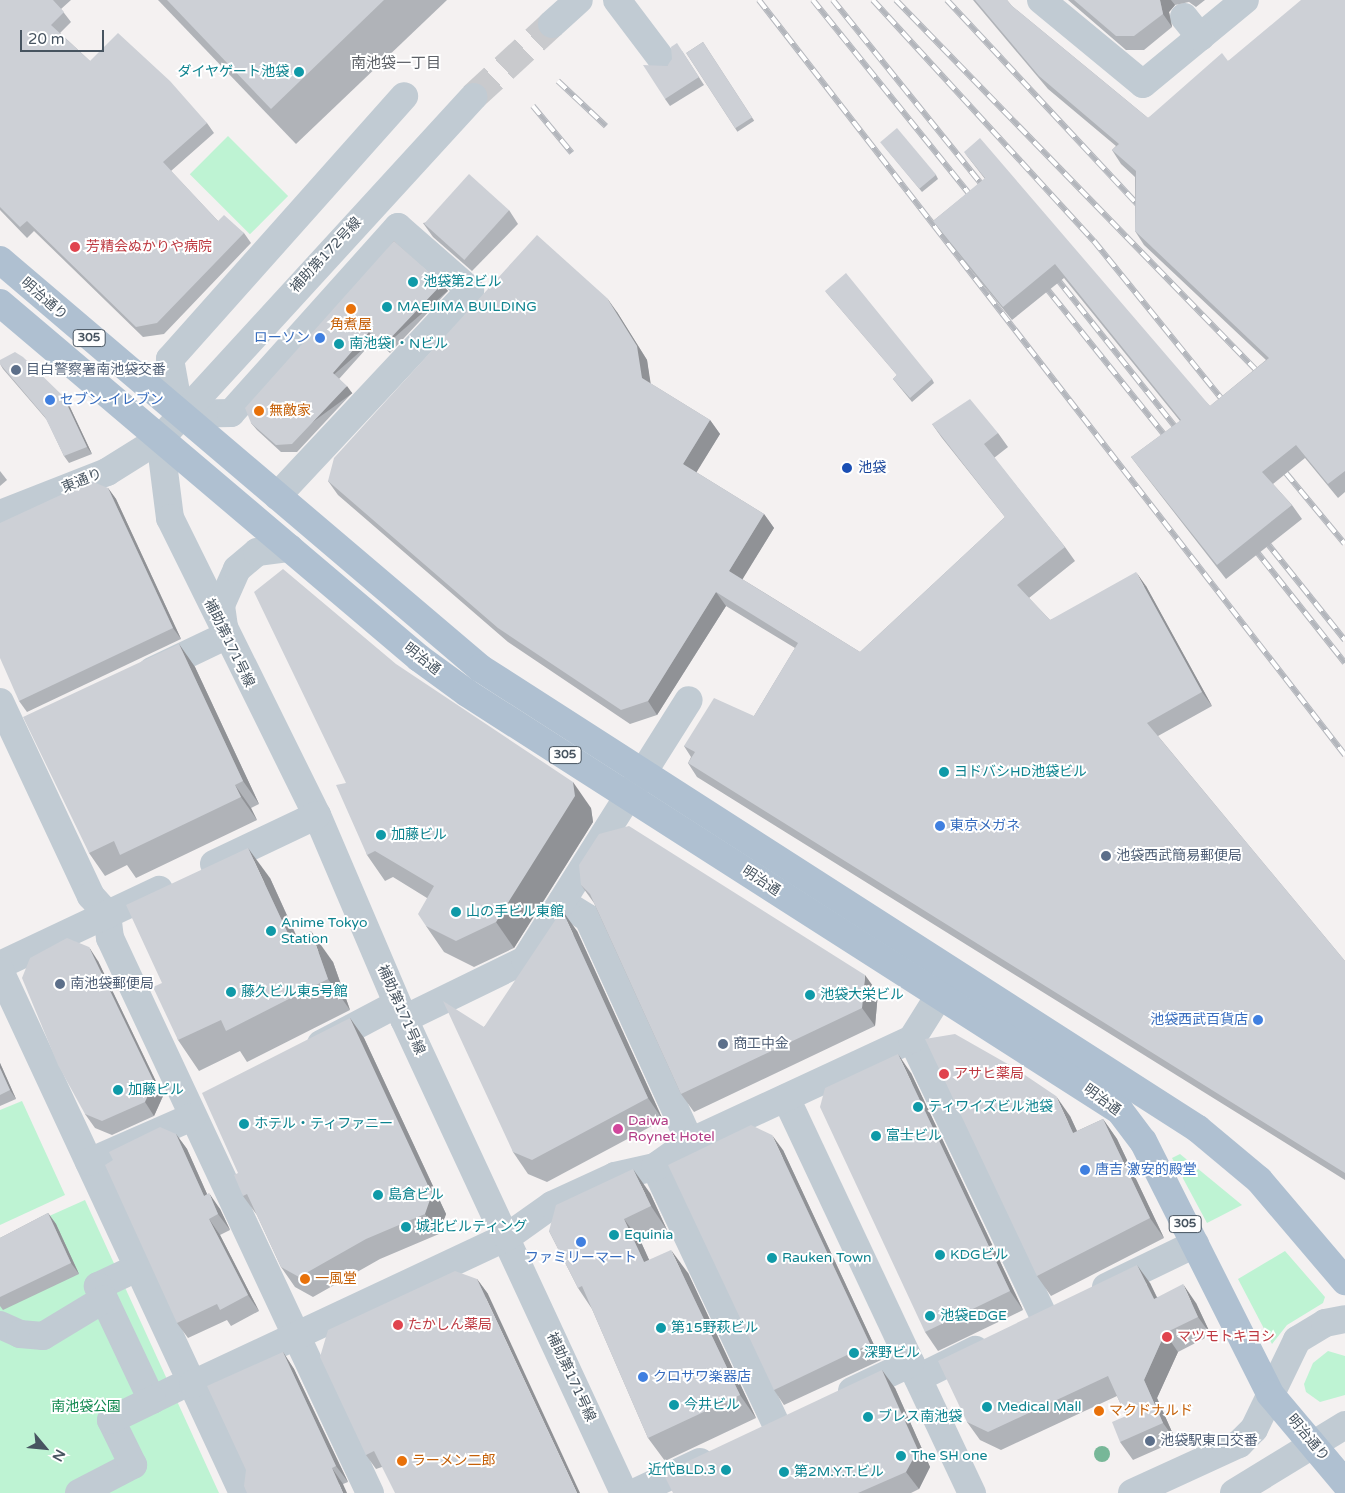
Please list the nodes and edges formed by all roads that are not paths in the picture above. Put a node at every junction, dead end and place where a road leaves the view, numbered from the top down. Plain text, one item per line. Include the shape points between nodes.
1 (579, 0) edge
2 (617, 0) edge
3 (1245, 0) edge
4 (1059, 8) edge
5 (552, 24) tunnel mouth
6 (663, 61) dead end
7 (404, 96) dead end
8 (473, 97) tunnel mouth
9 (0, 260) edge
10 (0, 303) edge
11 (180, 414) junction
12 (160, 440) junction
13 (277, 496) junction
14 (0, 514) edge
15 (290, 548) junction
16 (225, 636) junction
17 (129, 682) edge
18 (689, 700) dead end
19 (0, 702) edge
20 (42, 723) edge
21 (8, 739) edge
22 (643, 773) junction
23 (628, 796) junction
24 (317, 815) junction
25 (562, 902) junction
26 (107, 914) junction
27 (0, 965) edge
28 (0, 972) edge
29 (954, 972) junction
30 (938, 994) junction
31 (401, 1012) junction
32 (912, 1039) junction
33 (301, 1054) edge
34 (214, 1096) edge
35 (786, 1098) junction
36 (190, 1113) junction
37 (690, 1142) junction
38 (90, 1162) junction
39 (655, 1167) junction
40 (506, 1237) junction
41 (1195, 1244) junction
42 (124, 1274) dead end
43 (1345, 1281) edge
44 (104, 1299) junction
45 (1044, 1317) junction
46 (1345, 1319) edge
47 (7, 1334) edge
48 (295, 1336) junction
49 (914, 1370) junction
50 (185, 1386) junction
51 (1270, 1394) junction
52 (152, 1400) junction
53 (828, 1402) edge
54 (802, 1414) edge
55 (1345, 1425) edge
56 (777, 1426) junction
57 (750, 1438) edge
58 (1315, 1446) junction
59 (723, 1451) edge
60 (1345, 1483) edge
61 (79, 1493) edge
62 (243, 1493) edge
63 (370, 1493) edge
64 (624, 1493) edge
65 (634, 1493) edge
66 (972, 1493) edge
67 (1132, 1493) edge
68 (1234, 1493) edge

1 - 5 street
2 - 6 street
3 - 4 street via 1192,27 1143,84
7 - 11 street via 170,359
8 - 11 street, 補助第172号線
9 - 11 main road, 明治通り / 305
10 - 12 main road, 305
11 - 12 street, 補助第172号線
11 - 13 main road, 明治通 / 305
11 - 13 street via 231,413 398,227 470,290
12 - 14 street, 東通り via 107,472
12 - 15 main road, 明治通 / 305
12 - 16 street, 補助第171号線 via 170,518
13 - 22 main road, 明治通 / 305 via 480,668
15 - 16 street via 257,552 237,569 221,605
15 - 23 main road, 明治通 / 305 via 419,658
16 - 17 street
16 - 24 street, 補助第171号線
18 - 22 street
19 - 21 street
20 - 21 street
21 - 26 street via 91,896
22 - 23 street
22 - 29 main road, 明治通 / 305
23 - 25 street
23 - 30 main road, 明治通 / 305
24 - 26 street
24 - 31 street, 補助第171号線
25 - 31 street via 525,960
25 - 37 street via 588,918
26 - 27 street
26 - 36 street via 110,938
28 - 38 street
29 - 30 street
29 - 43 main road, 明治通 / 305 via 1229,1152
30 - 32 street
30 - 41 main road, 明治通 / 305 via 1120,1111 1143,1141
31 - 33 street
31 - 40 street, 補助第171号線
32 - 35 street
32 - 45 street
34 - 36 street
35 - 37 street
35 - 49 street
36 - 38 street
36 - 48 street
37 - 39 street
38 - 50 street
39 - 40 street via 616,1176 552,1205
39 - 56 street
40 - 48 street
40 - 64 street, 補助第171号線
41 - 45 street
41 - 51 main road, 明治通 / 305
42 - 44 street via 98,1286
44 - 47 street via 52,1333
44 - 52 street
45 - 49 street
46 - 51 street via 1325,1323 1297,1340
48 - 50 street
48 - 63 street
49 - 53 street
49 - 66 street
50 - 52 street
50 - 62 street
51 - 58 main road, 明治通り / 305
51 - 67 street via 1254,1429 1238,1444
52 - 61 street via 111,1420 133,1465
54 - 56 street
55 - 58 street
56 - 57 street
58 - 60 main road, 明治通り / 305
58 - 68 street
59 - 65 street

